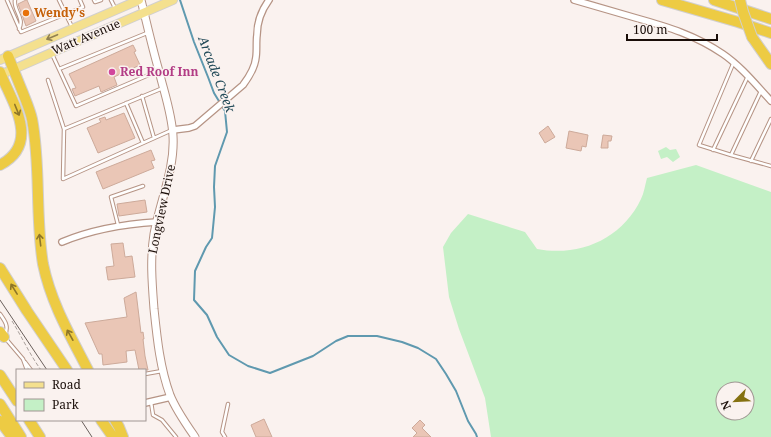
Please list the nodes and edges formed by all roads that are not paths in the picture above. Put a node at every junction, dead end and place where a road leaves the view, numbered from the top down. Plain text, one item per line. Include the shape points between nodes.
1 (7, 0) edge
2 (15, 0) edge
3 (59, 0) edge
4 (80, 0) edge
5 (94, 0) edge
6 (101, 0) edge
7 (111, 0) edge
8 (140, 0) edge
9 (269, 0) edge
10 (574, 0) edge
11 (662, 0) edge
12 (714, 0) edge
13 (740, 0) edge
14 (169, 2) edge
15 (116, 10) junction
16 (144, 12) junction
17 (66, 14) junction
18 (771, 19) edge
19 (19, 28) junction
20 (72, 29) junction
21 (149, 32) junction
22 (771, 33) edge
23 (52, 53) junction
24 (4, 58) edge
25 (734, 63) junction
26 (771, 64) edge
27 (13, 69) junction
28 (59, 69) junction
29 (159, 71) junction
30 (0, 74) edge
31 (748, 76) junction
32 (48, 80) dead end
33 (163, 87) junction
34 (761, 90) junction
35 (142, 96) junction
36 (771, 102) edge
37 (126, 103) junction
38 (771, 119) edge
39 (64, 129) junction
40 (173, 130) junction
41 (154, 138) junction
42 (143, 143) junction
43 (713, 150) junction
44 (731, 156) junction
45 (751, 161) junction
46 (0, 165) edge
47 (771, 166) edge
48 (143, 186) dead end
49 (157, 222) junction
50 (118, 226) junction
51 (62, 242) dead end
52 (0, 268) edge
53 (0, 314) edge
54 (2, 337) edge
55 (24, 360) junction
56 (27, 369) edge
57 (30, 369) edge
58 (67, 369) edge
59 (87, 369) edge
60 (163, 370) junction
61 (0, 374) edge
62 (146, 374) edge
63 (170, 397) junction
64 (16, 399) edge
65 (148, 402) edge
66 (0, 404) edge
67 (228, 404) dead end
68 (0, 421) edge
69 (30, 421) edge
70 (33, 421) edge
71 (102, 421) edge
72 (116, 421) edge
73 (12, 437) edge
74 (21, 437) edge
75 (41, 437) edge
76 (113, 437) edge
77 (123, 437) edge
78 (176, 437) edge
79 (195, 437) edge
80 (225, 437) edge

1 - 19 lane
2 - 19 lane via 14,5 21,19
3 - 17 lane
4 - 17 lane via 83,6
5 - 6 lane
7 - 15 lane
8 - 15 main road, Watt Avenue
8 - 16 street, Longview Drive
9 - 40 street via 259,20 256,58 248,79 195,126
10 - 25 street via 684,32 709,45
11 - 22 highway
12 - 18 highway
13 - 26 highway, bridge via 752,37
14 - 16 main road, Watt Avenue
15 - 20 main road, Watt Avenue
16 - 21 street, Longview Drive
16 - 23 main road, Watt Avenue
17 - 19 lane via 21,32
17 - 20 lane
20 -> 24 main road, Watt Avenue
21 - 28 lane
21 - 29 street, Longview Drive
23 - 27 main road, Watt Avenue
23 - 28 lane
24 - 27 highway
25 - 31 street
25 - 43 lane via 700,145
27 - 30 main road, Watt Avenue
59 -> 27 highway via 62,320 43,264 36,149 31,118
28 - 29 lane via 76,106
29 - 33 street, Longview Drive
30 -> 46 highway via 22,128 15,152
31 - 34 street
31 - 43 lane
32 - 39 lane
33 - 35 lane
33 - 40 street, Longview Drive
34 - 36 street
34 - 44 lane
35 - 37 lane
35 - 41 lane
37 - 39 lane
37 - 42 lane
38 - 45 lane
39 - 42 lane via 63,179
40 - 41 lane
40 - 49 street, Longview Drive via 171,163
41 - 42 lane
43 - 44 lane
44 - 45 lane
45 - 47 lane
48 - 50 lane via 111,197
49 - 50 street
49 - 60 street, Longview Drive via 152,247 151,273
50 - 51 street
58 -> 52 highway
53 - 54 lane via 6,321 7,330
54 - 55 lane
55 - 56 lane
55 - 57 lane
60 - 62 lane
60 - 63 street, Longview Drive
61 - 64 highway
63 - 65 street
63 - 79 street, Longview Drive
65 - 78 lane via 153,415 162,420
66 - 74 highway
67 - 80 lane via 222,432
68 - 73 highway
69 - 75 highway
70 - 75 lane
71 - 76 highway
72 - 77 highway

